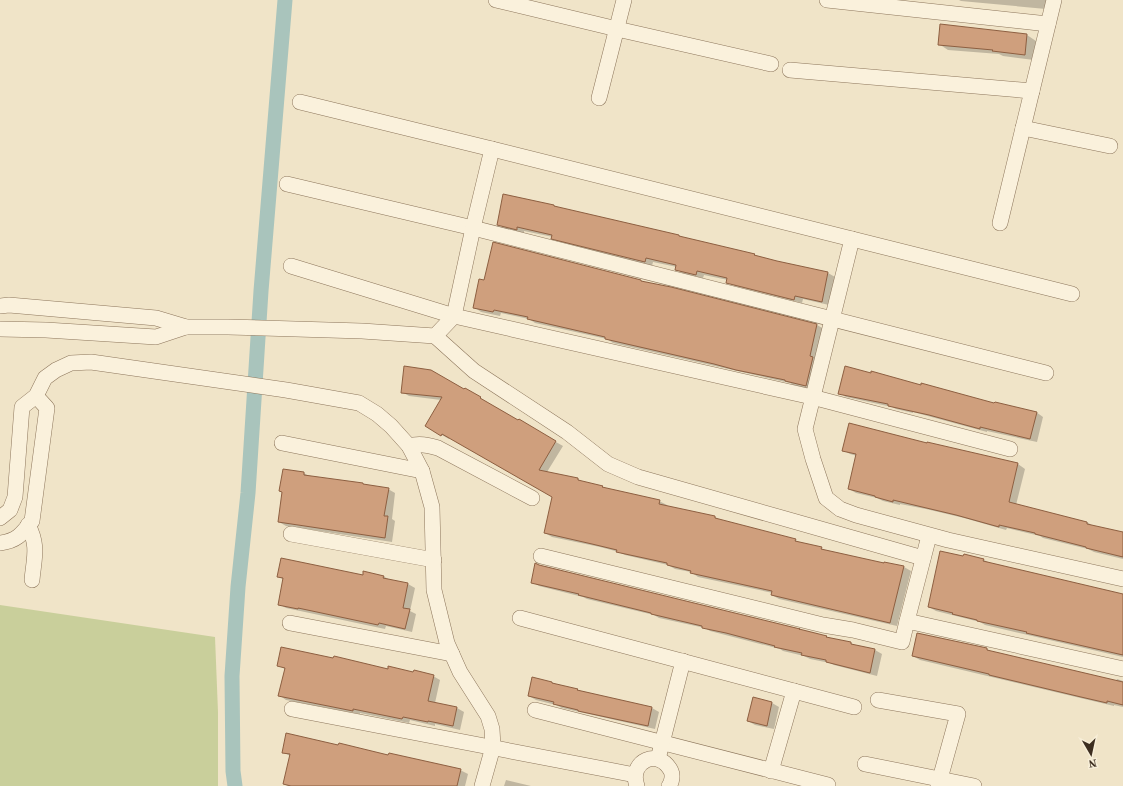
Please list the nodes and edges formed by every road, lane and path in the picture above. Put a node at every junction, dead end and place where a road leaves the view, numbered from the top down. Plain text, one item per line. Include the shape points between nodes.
1 (496, 0) edge
2 (624, 0) edge
3 (827, 0) edge
4 (1054, 0) edge
5 (1048, 24) junction
6 (617, 29) junction
7 (772, 64) dead end
8 (790, 70) dead end
9 (1032, 91) junction
10 (599, 98) dead end
11 (300, 102) dead end
12 (1023, 128) junction
13 (1110, 146) dead end
14 (492, 149) junction
15 (287, 184) dead end
16 (1000, 223) dead end
17 (473, 228) junction
18 (852, 239) junction
19 (291, 266) dead end
20 (1072, 294) dead end
21 (4, 305) edge
22 (454, 316) junction
23 (831, 319) junction
24 (186, 327) junction
25 (4, 329) edge
26 (434, 336) junction
27 (1046, 373) dead end
28 (36, 396) junction
29 (812, 397) junction
30 (282, 443) dead end
31 (409, 446) junction
32 (1010, 449) dead end
33 (422, 471) junction
34 (532, 498) dead end
35 (0, 518) edge
36 (28, 526) junction
37 (291, 534) dead end
38 (929, 536) junction
39 (0, 542) edge
40 (541, 556) dead end
41 (923, 558) junction
42 (434, 560) junction
43 (1123, 579) edge
44 (32, 580) dead end
45 (520, 618) dead end
46 (907, 621) junction
47 (290, 623) dead end
48 (452, 654) junction
49 (683, 661) junction
50 (1123, 669) edge
51 (794, 691) junction
52 (878, 700) dead end
53 (854, 707) dead end
54 (292, 709) dead end
55 (535, 710) dead end
56 (663, 743) junction
57 (493, 747) junction
58 (658, 759) junction
59 (865, 764) dead end
60 (775, 777) edge
61 (636, 780) edge
62 (939, 782) edge
63 (482, 786) edge
64 (669, 786) edge
65 (828, 786) edge
66 (974, 786) edge

1 - 6 street
2 - 6 street
3 - 5 street
4 - 5 street
5 - 9 street
6 - 7 street
6 - 10 street
8 - 9 street
9 - 12 street
11 - 14 street
12 - 13 street
12 - 16 street
14 - 17 street
14 - 18 street
15 - 17 street
17 - 22 street
17 - 23 street
18 - 20 street
18 - 23 street
19 - 22 street
21 - 24 street via 156,318
21 - 25 street
22 - 26 street
22 - 29 street
23 - 27 street
23 - 29 street
24 - 25 street via 156,337
24 - 26 street via 362,331
26 - 41 street via 474,371 568,432 608,464 638,477
28 - 31 street via 45,378 56,370 71,363 91,362 359,403 377,414
28 - 35 street via 22,407 15,497 10,510
28 - 36 street via 47,408 32,521
29 - 32 street
29 - 38 street via 805,429 826,498 840,509 856,515
30 - 33 street
31 - 33 street
31 - 34 street via 420,444 438,448
33 - 42 street via 432,507
36 - 39 street via 22,534 8,542
36 - 44 street via 33,535 36,551
37 - 42 street
38 - 41 street
38 - 43 street
40 - 46 street via 902,642
41 - 46 street
42 - 48 street via 434,590
45 - 49 street
46 - 50 street
47 - 48 street
48 - 57 street via 460,672 488,716
49 - 51 street
49 - 56 street
51 - 53 street
51 - 60 street
52 - 62 street via 958,714
54 - 57 street
55 - 56 street
56 - 58 street
56 - 60 street
57 - 61 street
57 - 63 street
58 - 61 street via 648,759 639,765
58 - 64 street via 667,764 672,774
59 - 62 street
60 - 65 street
62 - 66 street

